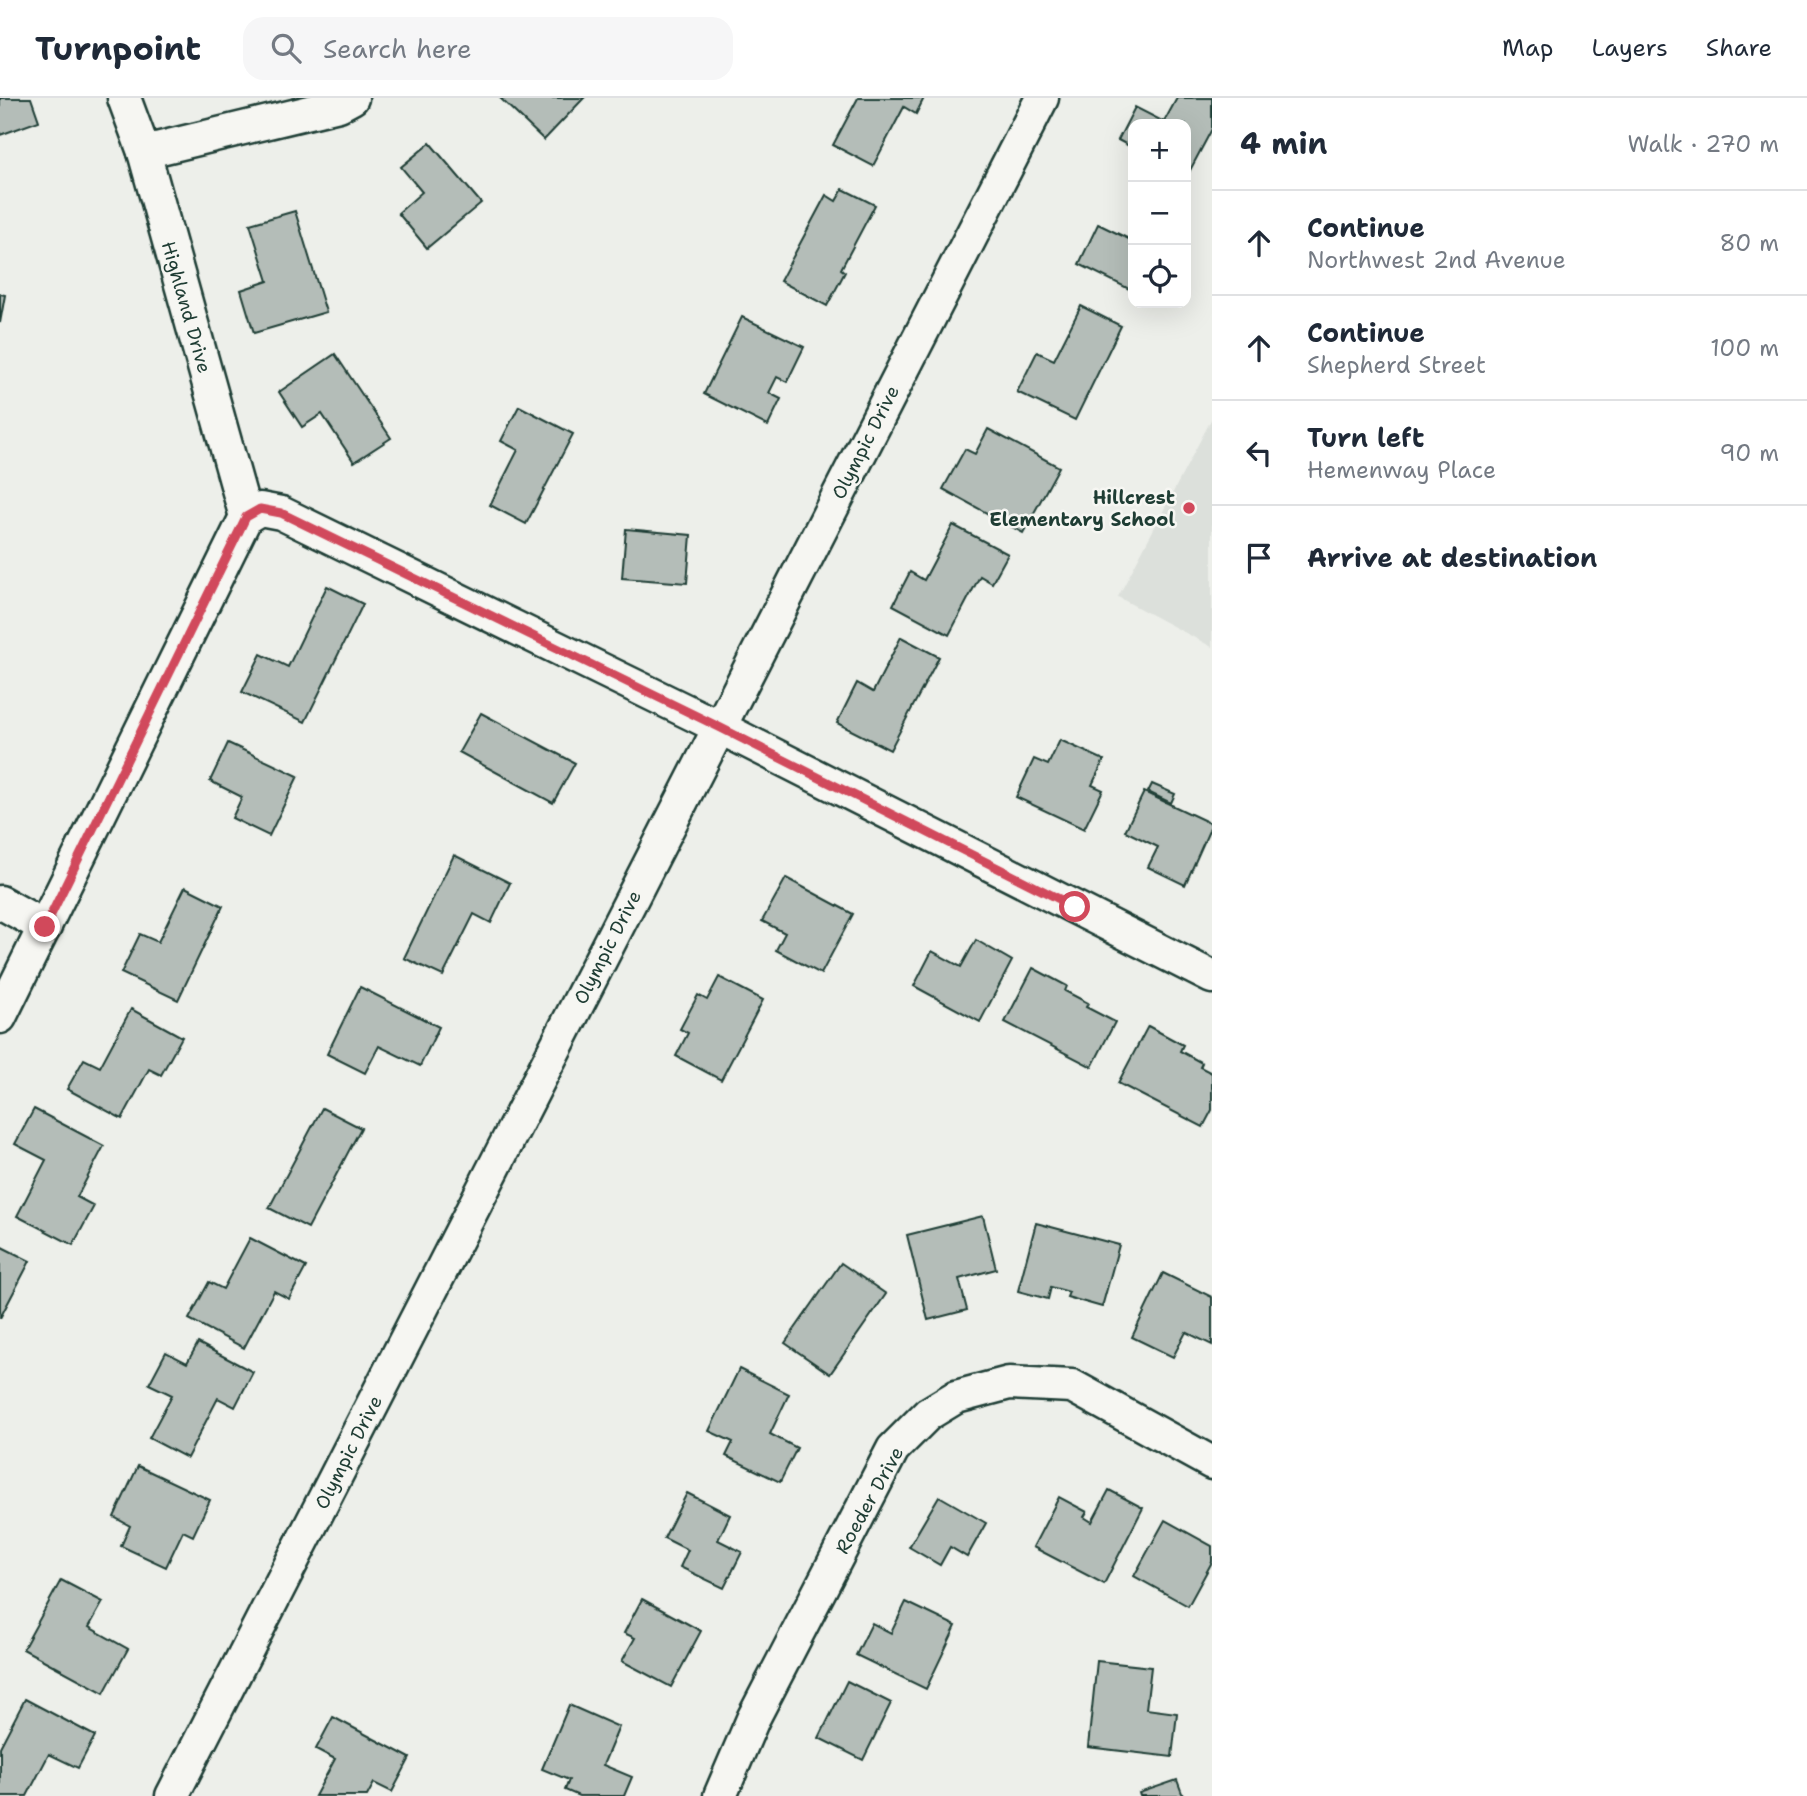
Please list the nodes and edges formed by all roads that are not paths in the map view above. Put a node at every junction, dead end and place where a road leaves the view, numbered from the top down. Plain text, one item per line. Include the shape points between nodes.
1 (124, 98) edge
2 (352, 98) edge
3 (1042, 98) edge
4 (144, 152) junction
5 (246, 517) junction
6 (719, 727) junction
7 (0, 902) edge
8 (45, 927) junction
9 (1212, 977) edge
10 (0, 1017) edge
11 (1212, 1463) edge
12 (172, 1796) edge
13 (720, 1796) edge

1 - 4 street, Highland Drive
2 - 4 street via 339,105
3 - 6 street, Olympic Drive
4 - 5 street, Highland Drive
5 - 6 street via 260,509 281,513
5 - 8 street
6 - 9 street
6 - 12 street, Olympic Drive
7 - 8 street
8 - 10 street
11 - 13 street, Roeder Drive via 1072,1386 1009,1383 956,1397 928,1414 893,1450 753,1719

